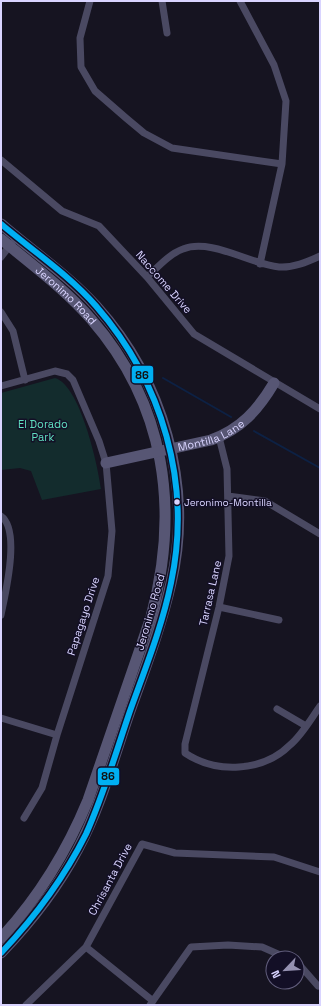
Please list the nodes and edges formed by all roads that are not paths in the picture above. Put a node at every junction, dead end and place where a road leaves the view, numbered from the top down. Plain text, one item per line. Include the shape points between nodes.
1 (90, 1) edge
2 (162, 1) edge
3 (240, 1) edge
4 (166, 33) dead end
5 (1, 160) edge
6 (282, 164) junction
7 (1, 224) edge
8 (17, 237) junction
9 (5, 243) edge
10 (320, 256) edge
11 (1, 257) edge
12 (260, 264) junction
13 (147, 277) junction
14 (1, 312) edge
15 (25, 380) junction
16 (274, 383) junction
17 (1, 386) edge
18 (320, 409) edge
19 (219, 437) junction
20 (171, 449) junction
21 (159, 451) junction
22 (106, 463) junction
23 (228, 496) junction
24 (3, 517) edge
25 (320, 534) edge
26 (219, 607) junction
27 (1, 615) edge
28 (279, 620) dead end
29 (320, 706) edge
30 (277, 709) dead end
31 (1, 718) edge
32 (306, 726) junction
33 (57, 734) junction
34 (24, 818) dead end
35 (320, 872) edge
36 (1, 938) edge
37 (86, 947) junction
38 (269, 950) edge
39 (1, 953) edge
40 (305, 971) edge
41 (318, 986) dead end
42 (152, 1003) edge
43 (26, 1005) edge

1 - 6 street via 80,38 81,67 95,91 126,118 144,133 172,148
2 - 4 street
3 - 6 street via 274,65 286,102
5 - 13 street, Naccome Drive via 62,211 99,226
6 - 12 street
7 - 8 main road, Jeronimo Road
8 - 9 street
8 - 20 main road, Jeronimo Road via 84,294 121,337 152,392
9 - 11 street
9 - 21 main road, Jeronimo Road via 68,295 106,337 137,390
10 - 12 street via 289,266
12 - 13 street via 211,248 194,246 183,248 173,254
13 - 16 street, Naccome Drive via 194,334
14 - 15 street via 13,331
15 - 17 street
15 - 22 street, Papagayo Drive via 55,371 64,372 73,380 100,441
16 - 18 street, Naccome Drive
16 - 19 main road, Montilla Lane via 252,415 235,429
19 - 20 main road, Montilla Lane
19 - 23 street, Tarrasa Lane via 226,459
20 - 21 main road, Montilla Lane
20 - 39 main road, Jeronimo Road via 178,523 172,582 165,609 98,804 79,848 49,896
21 - 22 main road, Montilla Lane
21 - 36 main road, Jeronimo Road via 166,531 159,587 151,617 79,823 52,872
22 - 33 street, Papagayo Drive via 112,531 108,576
23 - 25 street via 265,501
23 - 26 street, Tarrasa Lane via 229,556
24 - 27 street via 9,529 11,570
26 - 28 street
26 - 32 street, Tarrasa Lane via 184,744 185,752 219,766 254,765 272,759 290,745
29 - 32 street
30 - 32 street
31 - 33 street
33 - 34 street, Papagayo Drive via 42,788
35 - 37 street, Chrisanta Drive via 274,857 175,853 142,844
37 - 42 street
37 - 43 street, Chrisanta Drive
38 - 42 street via 262,947 228,945 191,947
40 - 41 street

